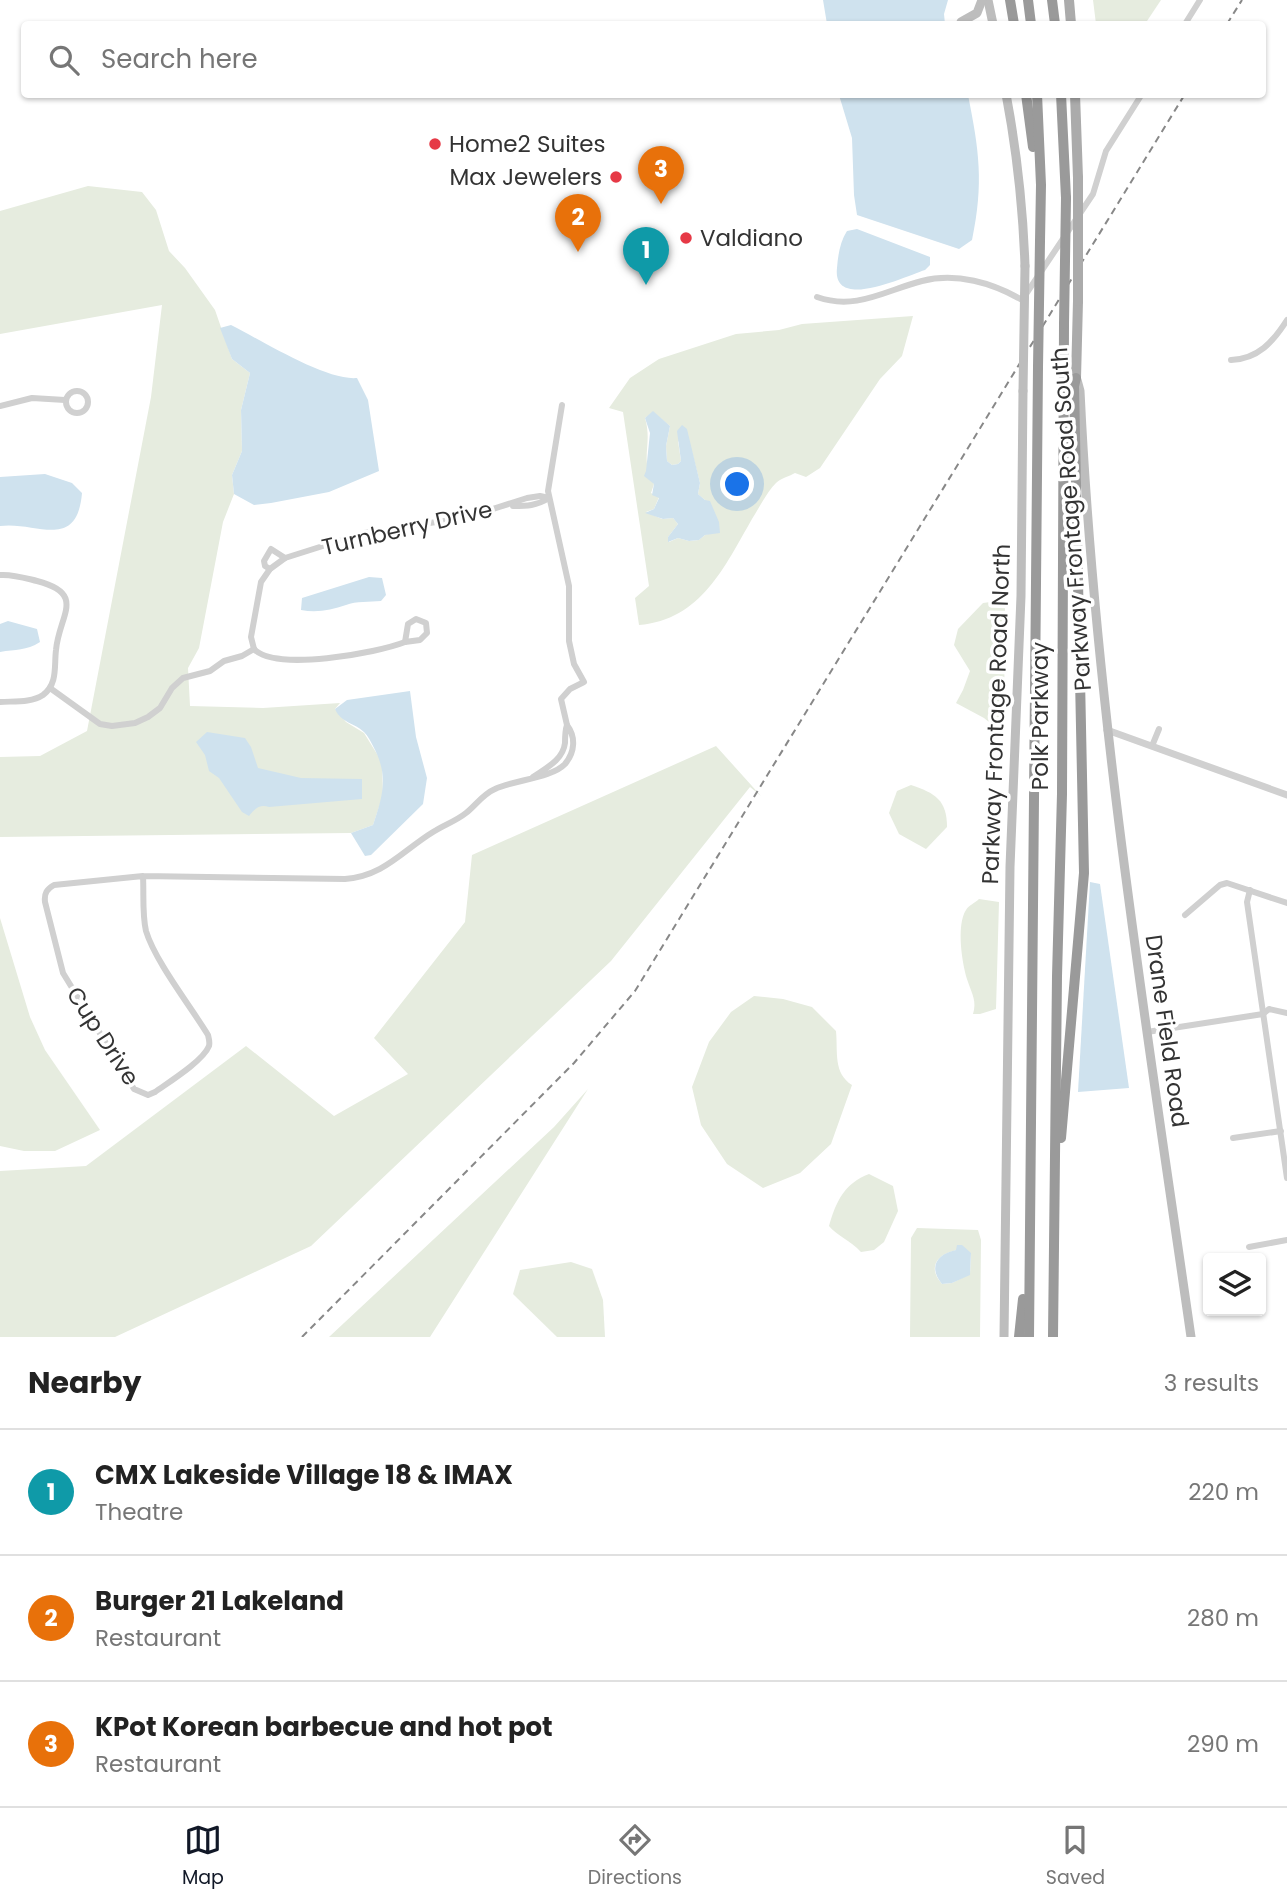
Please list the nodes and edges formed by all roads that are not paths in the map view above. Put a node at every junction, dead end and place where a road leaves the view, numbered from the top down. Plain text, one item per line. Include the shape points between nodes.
1 (982, 0) edge
2 (988, 0) edge
3 (1010, 0) edge
4 (1028, 0) edge
5 (1052, 0) edge
6 (1069, 0) edge
7 (1200, 0) edge
8 (963, 21) edge
9 (992, 21) edge
10 (1014, 21) edge
11 (1031, 21) edge
12 (1055, 21) edge
13 (1071, 21) edge
14 (1187, 21) edge
15 (1007, 98) edge
16 (1027, 98) edge
17 (1037, 98) edge
18 (1061, 98) edge
19 (1075, 98) edge
20 (1139, 98) edge
21 (1041, 200) junction
22 (817, 297) dead end
23 (1287, 320) edge
24 (1231, 360) dead end
25 (1076, 378) junction
26 (65, 400) dead end
27 (2, 405) edge
28 (562, 405) dead end
29 (549, 498) junction
30 (285, 558) junction
31 (270, 569) junction
32 (0, 575) edge
33 (405, 642) dead end
34 (254, 649) junction
35 (50, 688) junction
36 (0, 702) edge
37 (567, 725) junction
38 (1159, 729) dead end
39 (1107, 730) junction
40 (1152, 746) junction
41 (563, 751) junction
42 (571, 754) junction
43 (533, 776) junction
44 (1287, 795) edge
45 (143, 876) junction
46 (1250, 890) junction
47 (1287, 903) edge
48 (1185, 915) dead end
49 (1287, 1013) edge
50 (1263, 1014) junction
51 (1147, 1032) junction
52 (1281, 1131) junction
53 (1233, 1138) dead end
54 (1287, 1178) edge
55 (1055, 1214) junction
56 (1030, 1220) junction
57 (1287, 1240) edge
58 (1249, 1247) dead end
59 (1004, 1337) edge
60 (1019, 1337) edge
61 (1029, 1337) edge
62 (1053, 1337) edge
63 (1191, 1337) edge

1 - 8 main road via 977,13
2 - 9 main road
3 - 10 highway
4 - 11 highway
5 - 12 highway
6 - 13 main road
7 - 14 street
15 - 59 main road, Parkway Frontage Road North, bridge via 1018,166 1025,266
16 - 21 highway
17 - 21 highway, Polk Parkway
18 - 55 highway, Polk Parkway, bridge via 1066,198
19 - 25 main road, Parkway Frontage Road South, bridge
20 - 22 street via 1106,151 1093,194 1022,300 988,284 952,278 921,281 865,300 835,302
21 - 56 highway, Polk Parkway, bridge
23 - 24 street via 1253,356
25 - 39 main road, Parkway Frontage Road South
25 - 55 highway via 1084,873
26 - 27 street via 32,398
28 - 29 street
29 - 30 street, Turnberry Drive via 527,498 465,519 367,532
29 - 37 street via 569,586 569,641 584,682 561,699
30 - 31 street, Turnberry Drive
30 - 31 street via 271,549 264,561
31 - 34 street via 259,589 251,637
32 - 35 street via 52,585 65,596
33 - 34 street via 311,659 268,659
34 - 35 street via 210,671 183,678 160,708 135,723 100,724
35 - 36 street via 34,700
37 - 41 street
37 - 42 street via 573,732
38 - 40 street
39 - 40 street
39 - 51 main road, Drane Field Road
40 - 44 street
41 - 42 street
41 - 43 street
42 - 43 street, Cup Drive via 553,772
43 - 45 street, Cup Drive via 489,792 468,812 371,875 345,879
45 - 45 street, Cup Drive via 54,885 44,895 63,973 134,1088 148,1095 193,1063 210,1042 147,934
46 - 47 street
46 - 48 street via 1230,883 1220,885
46 - 50 street via 1247,902
49 - 50 street via 1269,1009
50 - 51 street
50 - 52 street
51 - 63 main road, Drane Field Road
52 - 53 street
52 - 54 street
55 - 62 highway, Polk Parkway
56 - 60 highway
56 - 61 highway, Polk Parkway
57 - 58 street

